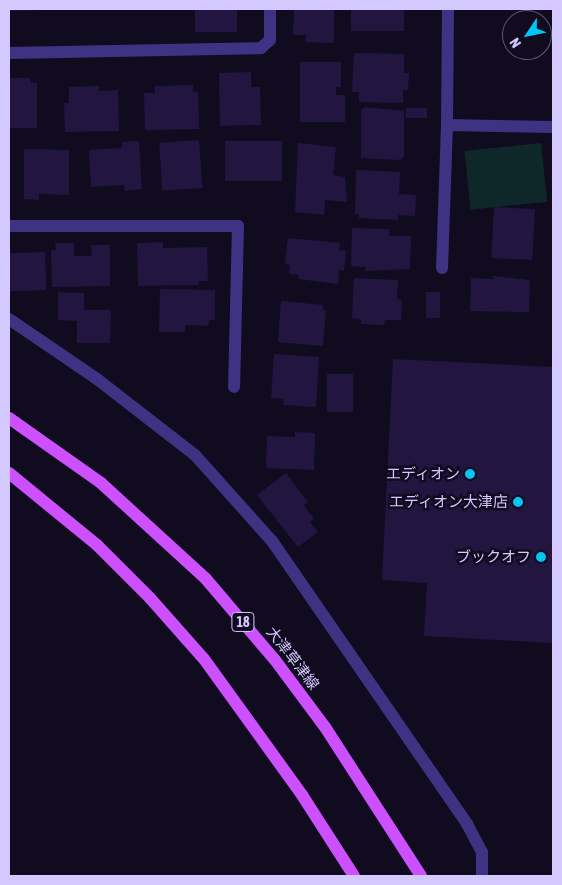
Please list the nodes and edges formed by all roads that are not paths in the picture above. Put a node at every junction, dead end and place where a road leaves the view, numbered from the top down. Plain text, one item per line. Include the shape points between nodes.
1 (270, 9) edge
2 (448, 9) edge
3 (9, 53) edge
4 (447, 125) junction
5 (553, 127) edge
6 (9, 226) edge
7 (442, 268) dead end
8 (9, 319) edge
9 (234, 387) dead end
10 (9, 418) edge
11 (9, 473) edge
12 (354, 876) edge
13 (421, 876) edge
14 (482, 876) edge

1 - 3 street via 270,40 261,48
2 - 4 street
4 - 5 street
4 - 7 street
6 - 9 street via 238,226
8 - 14 street via 97,379 196,455 272,541 467,824 482,852
10 - 13 main road, 大津草津線 / 18 via 101,483 206,579 275,660 325,727
11 - 12 main road via 97,545 204,659 302,795

